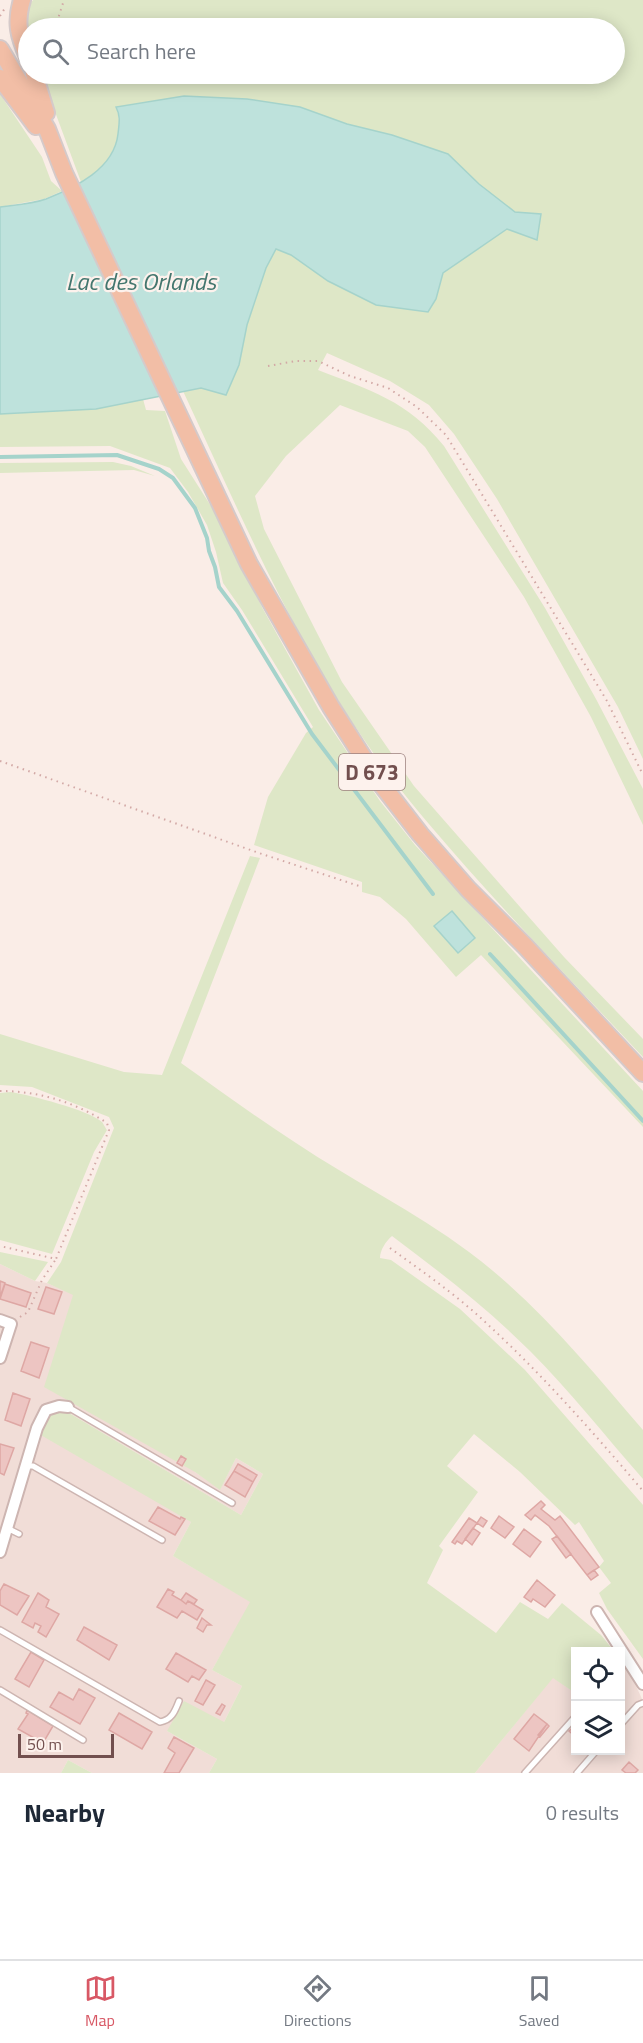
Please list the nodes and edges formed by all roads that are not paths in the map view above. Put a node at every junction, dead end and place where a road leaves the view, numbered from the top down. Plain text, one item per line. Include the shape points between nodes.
1 (22, 0) edge
2 (18, 18) edge
3 (0, 49) edge
4 (0, 78) edge
5 (18, 80) edge
6 (21, 84) edge
7 (37, 84) edge
8 (47, 129) junction
9 (53, 148) junction
10 (643, 1073) edge
11 (5, 1322) edge
12 (0, 1358) edge
13 (68, 1407) joint
14 (25, 1466) junction
15 (232, 1503) dead end
16 (7, 1528) junction
17 (19, 1534) dead end
18 (162, 1540) dead end
19 (0, 1552) edge
20 (597, 1612) dead end
21 (0, 1630) edge
22 (616, 1647) edge
23 (625, 1662) edge
24 (643, 1684) edge
25 (0, 1690) edge
26 (179, 1701) dead end
27 (643, 1702) edge
28 (625, 1720) edge
29 (571, 1722) edge
30 (83, 1740) dead end
31 (593, 1755) edge
32 (525, 1773) edge
33 (577, 1773) edge

1 - 2 main road
3 - 5 main road, D 673
4 - 9 main road, D 673
6 - 8 main road, D 673
7 - 8 main road
8 - 9 main road, D 673
9 - 10 main road, D 673 via 249,564 330,707 375,776 420,834
11 - 12 street
13 - 14 street via 46,1410 36,1428
13 - 15 lane
14 - 16 street
14 - 18 lane via 33,1466
16 - 17 lane
16 - 19 street
20 - 22 street
21 - 26 lane via 160,1722 173,1714
23 - 24 street
25 - 30 lane
27 - 28 lane
29 - 32 lane
31 - 33 lane

